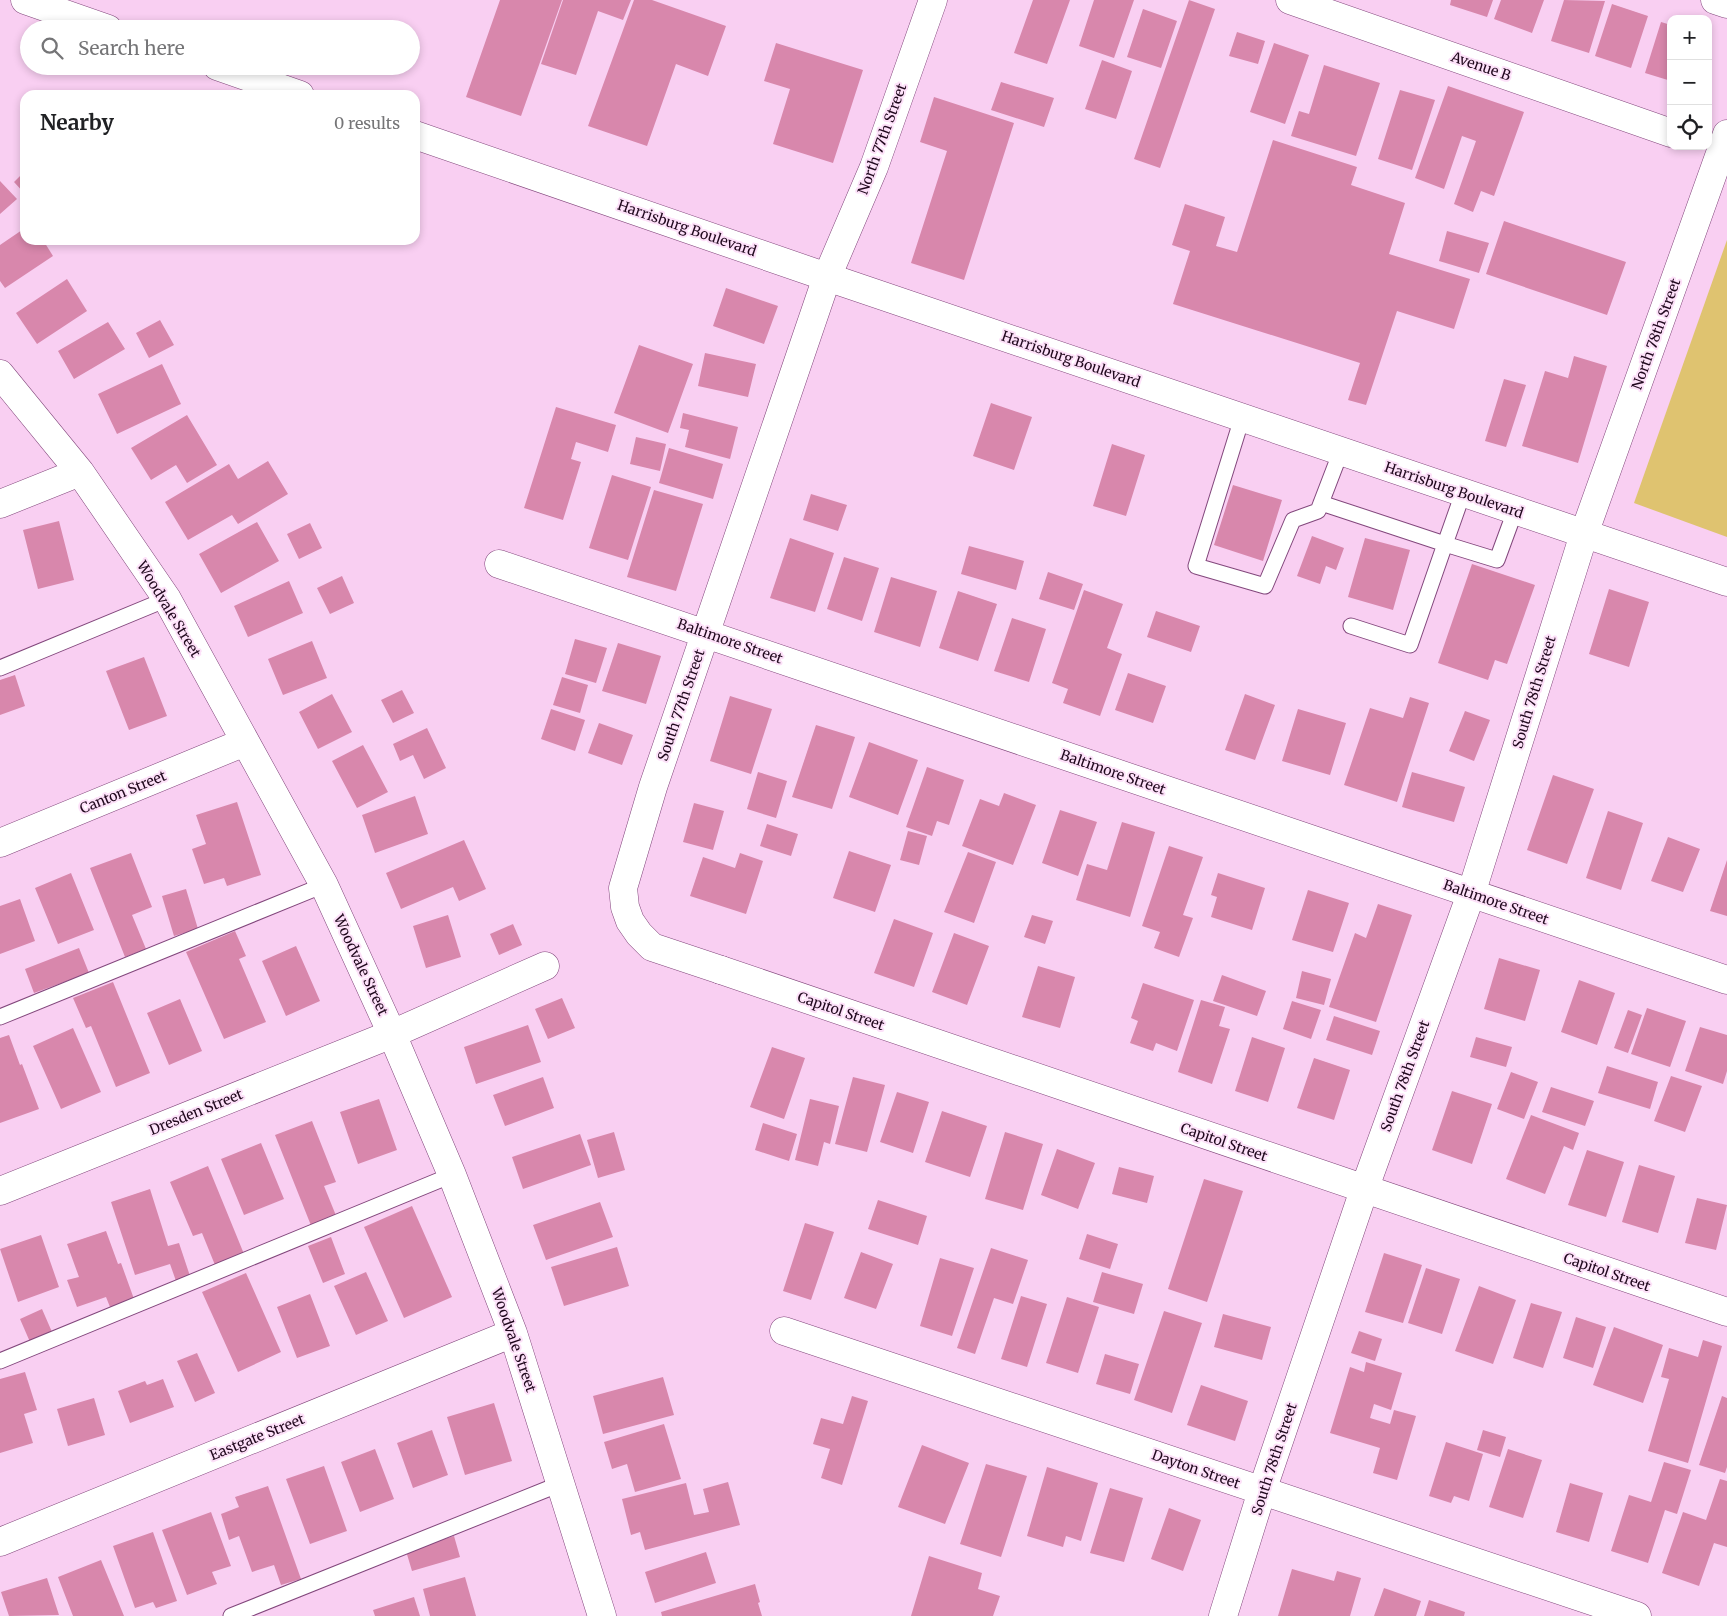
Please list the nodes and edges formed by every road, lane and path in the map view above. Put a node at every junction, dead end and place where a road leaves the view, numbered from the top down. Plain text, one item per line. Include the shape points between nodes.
1 (25, 0) edge
2 (933, 0) edge
3 (1290, 0) edge
4 (1715, 0) edge
5 (1727, 4) edge
6 (64, 6) edge
7 (91, 20) edge
8 (243, 75) edge
9 (286, 90) edge
10 (1667, 132) edge
11 (420, 137) edge
12 (1721, 146) edge
13 (827, 276) junction
14 (0, 374) edge
15 (1242, 418) junction
16 (1341, 452) junction
17 (80, 472) junction
18 (1463, 493) junction
19 (1321, 503) junction
20 (0, 504) edge
21 (1515, 511) junction
22 (1584, 534) junction
23 (1445, 544) junction
24 (498, 564) dead end
25 (1727, 582) edge
26 (167, 599) junction
27 (1351, 626) dead end
28 (706, 633) junction
29 (0, 668) edge
30 (245, 742) junction
31 (0, 843) edge
32 (324, 885) junction
33 (1471, 894) junction
34 (545, 966) dead end
35 (721, 970) joint
36 (1727, 980) edge
37 (0, 1017) edge
38 (392, 1034) junction
39 (452, 1175) junction
40 (1364, 1190) junction
41 (0, 1191) edge
42 (1727, 1312) edge
43 (784, 1331) dead end
44 (513, 1333) junction
45 (0, 1362) edge
46 (560, 1484) junction
47 (1262, 1491) junction
48 (0, 1542) edge
49 (231, 1616) edge
50 (602, 1616) edge
51 (1223, 1616) edge
52 (1637, 1616) edge

1 - 6 street
2 - 13 street, North 77th Street via 874,167
3 - 10 street, Avenue B
4 - 5 street
6 - 7 street
8 - 9 street
11 - 13 street, Harrisburg Boulevard
12 - 22 street, North 78th Street
13 - 15 street, Harrisburg Boulevard
13 - 28 street, South 77th Street
14 - 17 street, Woodvale Street
15 - 16 street, Harrisburg Boulevard
15 - 19 lane via 1196,566 1265,586 1293,520 1318,511
16 - 18 street, Harrisburg Boulevard
16 - 19 lane
17 - 20 street
17 - 26 street, Woodvale Street
18 - 21 street, Harrisburg Boulevard
18 - 23 lane
19 - 23 lane
21 - 22 street, Harrisburg Boulevard
21 - 23 lane via 1497,560
22 - 25 street, Harrisburg Boulevard
22 - 33 street, South 78th Street
23 - 27 lane via 1410,645
24 - 28 street, Baltimore Street
26 - 29 lane
26 - 30 street, Woodvale Street
28 - 33 street, Baltimore Street
28 - 35 street, South 77th Street via 653,787 623,888 630,921 652,947
30 - 31 street, Canton Street
30 - 32 street, Woodvale Street
32 - 37 lane
32 - 38 street, Woodvale Street
33 - 36 street, Baltimore Street
33 - 40 street, South 78th Street
34 - 38 street, Dresden Street
35 - 40 street, Capitol Street
38 - 39 street, Woodvale Street
38 - 41 street, Dresden Street
39 - 44 street, Woodvale Street
39 - 45 lane
40 - 42 street, Capitol Street
40 - 47 street, South 78th Street
43 - 47 street, Dayton Street
44 - 46 street, Woodvale Street
44 - 48 street, Eastgate Street
46 - 49 lane
46 - 50 street, Woodvale Street
47 - 51 street, South 78th Street
47 - 52 street, Dayton Street

